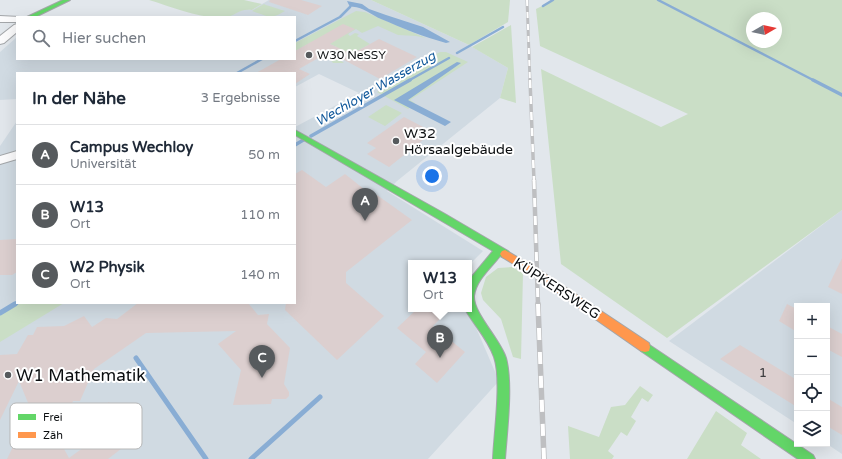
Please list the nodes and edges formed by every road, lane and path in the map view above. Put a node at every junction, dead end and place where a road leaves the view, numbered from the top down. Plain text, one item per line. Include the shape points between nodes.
1 (67, 0) edge
2 (32, 16) edge
3 (0, 19) edge
4 (16, 19) edge
5 (16, 28) edge
6 (0, 41) edge
7 (296, 133) edge
8 (16, 155) edge
9 (0, 160) edge
10 (500, 250) junction
11 (472, 286) edge
12 (472, 311) edge
13 (499, 459) edge
14 (809, 459) edge

1 - 2 street
3 - 4 street
5 - 6 street
7 - 10 street, KÜPKERSWEG
8 - 9 street
10 - 11 street via 474,280
10 - 14 street, KÜPKERSWEG
12 - 13 street via 493,342 500,358 503,380

